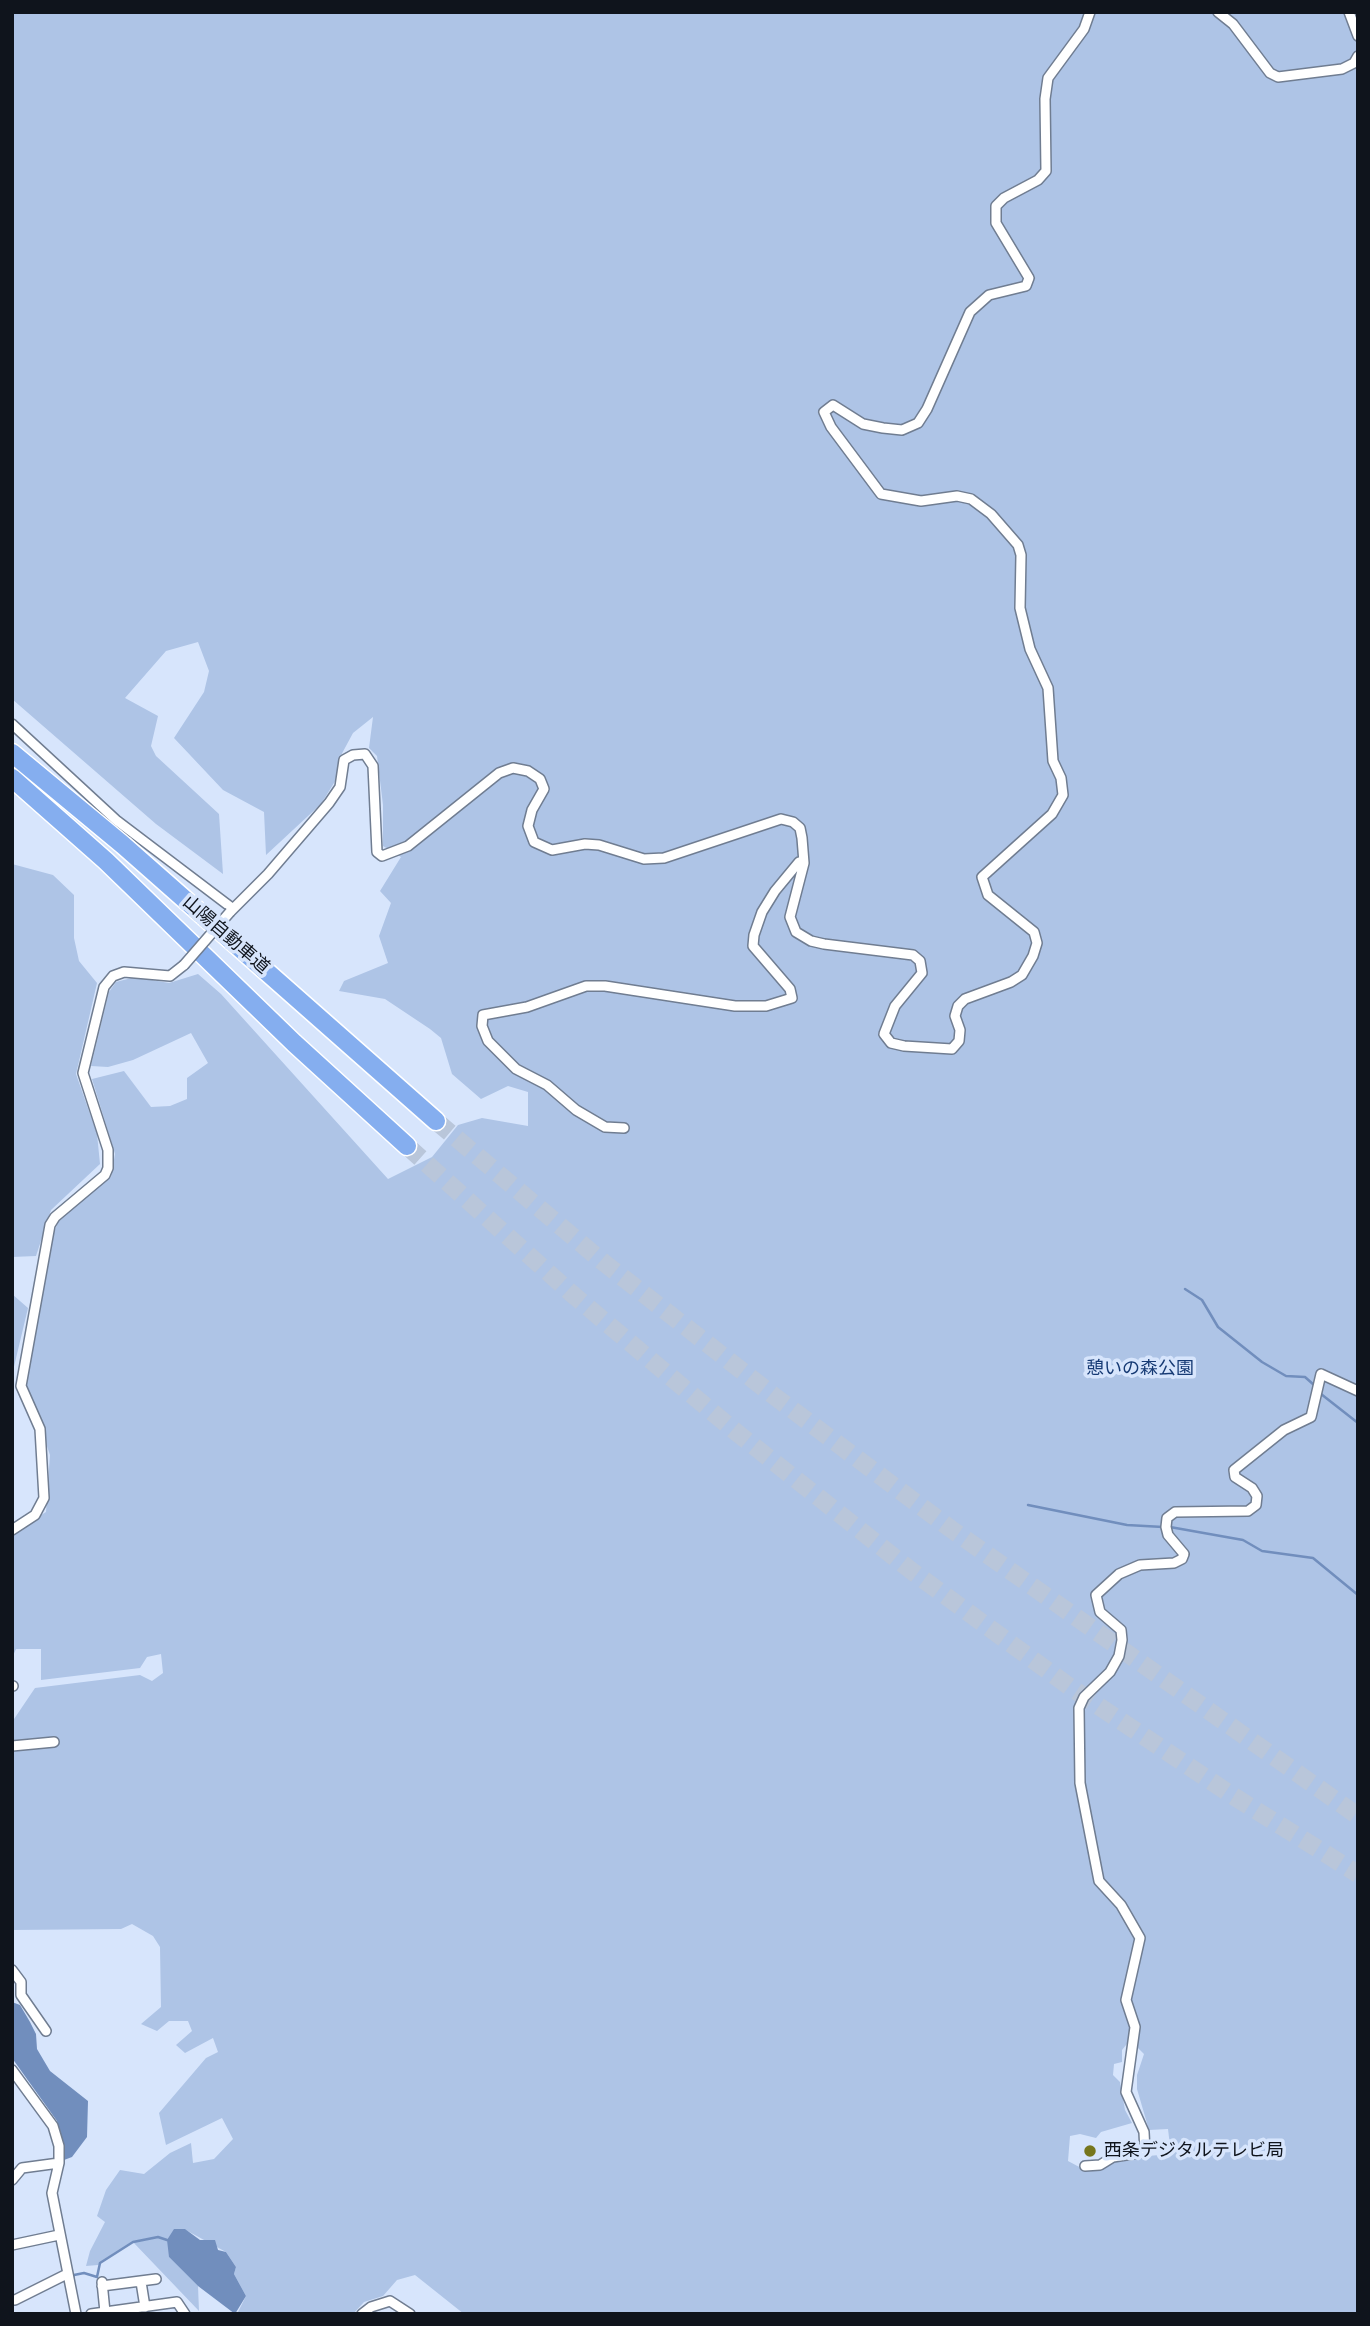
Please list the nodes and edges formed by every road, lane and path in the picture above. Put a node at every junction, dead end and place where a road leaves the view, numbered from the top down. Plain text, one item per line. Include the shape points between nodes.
1 (1090, 12) edge
2 (1218, 12) edge
3 (1349, 12) edge
4 (1358, 36) edge
5 (1358, 56) edge
6 (12, 724) edge
7 (12, 753) edge
8 (12, 778) edge
9 (804, 863) junction
10 (231, 910) junction
11 (436, 1121) tunnel mouth
12 (624, 1128) dead end
13 (407, 1146) tunnel mouth
14 (1358, 1391) edge
15 (12, 1531) edge
16 (54, 1742) dead end
17 (12, 1746) edge
18 (12, 1970) edge
19 (46, 2031) dead end
20 (12, 2070) edge
21 (59, 2162) junction
22 (1085, 2166) dead end
23 (12, 2180) edge
24 (59, 2235) junction
25 (12, 2245) edge
26 (67, 2274) junction
27 (156, 2279) dead end
28 (141, 2282) junction
29 (15, 2300) dead end
30 (145, 2307) junction
31 (105, 2312) junction
32 (76, 2314) edge
33 (91, 2314) edge
34 (184, 2314) edge
35 (362, 2314) edge
36 (410, 2314) edge

1 - 9 street via 1084,29 1048,78 1046,171 996,206 996,223 1029,278 1026,286 989,295 970,312 918,423 902,430 883,428 863,424 833,405 824,412 881,494 921,501 957,496 971,499 1018,545 1020,608 1030,649 1048,688 1053,761 1063,795 1052,814 982,877 988,895 1034,932 1037,943 1030,965 1010,982 965,999 956,1016 959,1041 952,1049 891,1043 884,1034 886,1024 922,973 920,961 913,955 811,941 796,932 790,917
2 - 5 street via 1278,77 1342,69
3 - 4 street
6 - 10 street via 116,820
7 - 11 highway, 山陽自動車道
8 - 13 highway, 山陽自動車道
9 - 10 street via 800,828 781,819 664,858 644,859 599,845 552,850 534,842 528,826 544,789 540,779 513,768 499,773 408,846 382,856 377,852 373,766 365,754 344,760 340,787 329,803
9 - 12 street via 799,862 762,912 753,946 790,989 792,998 766,1006 735,1006 586,986 527,1007 482,1015 488,1041 516,1069 547,1085 605,1127
10 - 15 street, bridge via 170,976 124,972 103,987 83,1073 108,1150 108,1168 50,1224 21,1386 40,1429 44,1498 35,1515
14 - 22 street via 1321,1374 1311,1417 1284,1430 1234,1470 1235,1477 1252,1488 1256,1505 1248,1511 1175,1513 1167,1518 1166,1527 1184,1554 1182,1559 1140,1565 1119,1574 1096,1595 1100,1612 1121,1630 1122,1640 1110,1672 1079,1708 1080,1783 1099,1881 1121,1905 1140,1938 1127,1984 1126,2000 1135,2027 1126,2092 1144,2132 1145,2152
16 - 17 street
18 - 19 street via 21,1982 21,1996
20 - 21 street via 53,2126
21 - 23 street via 22,2168
21 - 24 street via 52,2193
24 - 25 street
24 - 26 street
26 - 29 street
26 - 32 street
27 - 28 street
28 - 30 street
28 - 31 street via 102,2283
30 - 31 street
30 - 34 street via 177,2302
31 - 33 street
35 - 36 street via 390,2301

